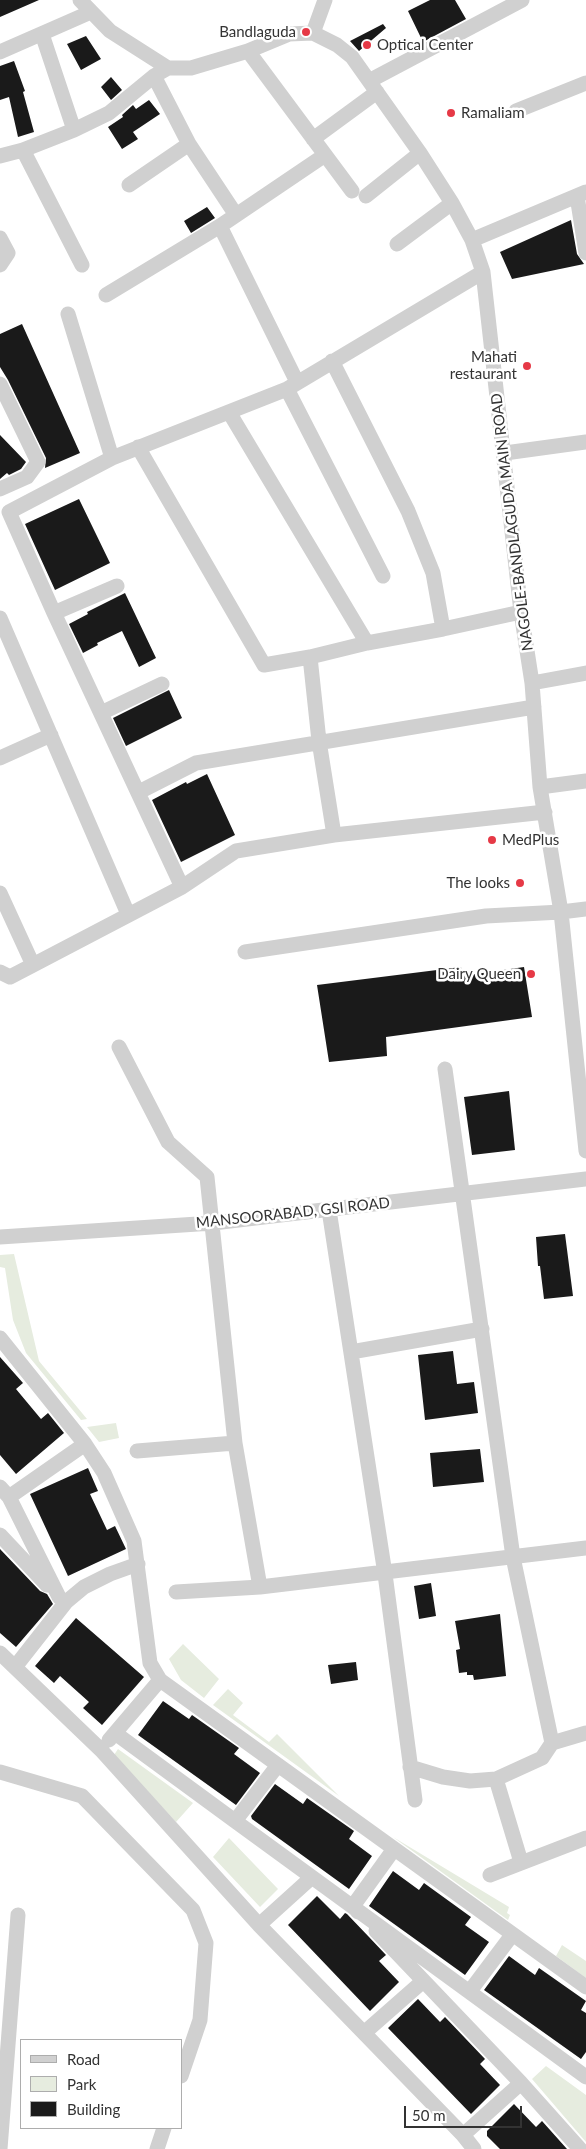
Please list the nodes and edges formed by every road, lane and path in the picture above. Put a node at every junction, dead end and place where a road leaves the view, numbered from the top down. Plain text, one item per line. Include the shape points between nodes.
1 (80, 0) edge
2 (325, 0) edge
3 (522, 0) edge
4 (91, 12) junction
5 (314, 33) junction
6 (42, 34) junction
7 (248, 51) junction
8 (0, 52) edge
9 (168, 68) junction
10 (154, 76) junction
11 (586, 83) edge
12 (373, 87) junction
13 (516, 111) dead end
14 (74, 130) junction
15 (313, 139) junction
16 (189, 144) junction
17 (23, 150) junction
18 (420, 153) junction
19 (325, 155) junction
20 (0, 156) edge
21 (129, 185) dead end
22 (582, 194) edge
23 (452, 203) junction
24 (236, 215) junction
25 (220, 226) junction
26 (0, 238) edge
27 (472, 240) junction
28 (397, 244) dead end
29 (586, 253) edge
30 (0, 265) edge
31 (82, 265) dead end
32 (483, 272) junction
33 (106, 296) dead end
34 (68, 314) dead end
35 (332, 362) junction
36 (0, 384) edge
37 (292, 386) junction
38 (229, 412) junction
39 (586, 442) edge
40 (138, 447) junction
41 (504, 453) junction
42 (112, 458) junction
43 (0, 489) edge
44 (5, 514) edge
45 (383, 576) dead end
46 (117, 586) dead end
47 (521, 612) junction
48 (54, 614) junction
49 (1, 626) edge
50 (443, 629) junction
51 (367, 643) junction
52 (310, 657) junction
53 (586, 673) edge
54 (532, 683) junction
55 (162, 684) dead end
56 (534, 707) junction
57 (101, 713) junction
58 (51, 735) junction
59 (319, 741) junction
60 (0, 758) edge
61 (586, 781) edge
62 (540, 787) junction
63 (139, 792) junction
64 (545, 812) junction
65 (334, 834) junction
66 (182, 886) junction
67 (0, 893) edge
68 (586, 909) edge
69 (561, 912) junction
70 (128, 914) junction
71 (245, 952) dead end
72 (33, 965) junction
73 (0, 972) edge
74 (119, 1046) dead end
75 (445, 1069) dead end
76 (584, 1108) edge
77 (586, 1152) edge
78 (586, 1179) edge
79 (464, 1195) junction
80 (329, 1210) junction
81 (213, 1223) junction
82 (0, 1237) edge
83 (482, 1329) junction
84 (0, 1338) edge
85 (350, 1352) junction
86 (235, 1442) junction
87 (85, 1444) junction
88 (137, 1451) dead end
89 (4, 1492) edge
90 (0, 1535) edge
91 (586, 1548) edge
92 (513, 1557) junction
93 (138, 1564) junction
94 (384, 1574) junction
95 (260, 1587) junction
96 (176, 1592) dead end
97 (62, 1599) junction
98 (0, 1653) edge
99 (15, 1667) junction
100 (160, 1680) junction
101 (114, 1733) junction
102 (586, 1733) edge
103 (552, 1743) junction
104 (101, 1750) junction
105 (278, 1764) junction
106 (410, 1767) junction
107 (0, 1772) edge
108 (496, 1780) junction
109 (415, 1800) dead end
110 (235, 1822) junction
111 (586, 1838) edge
112 (394, 1849) junction
113 (521, 1862) junction
114 (490, 1875) dead end
115 (311, 1878) junction
116 (353, 1906) junction
117 (18, 1915) dead end
118 (259, 1925) junction
119 (512, 1935) junction
120 (422, 1982) junction
121 (586, 1987) edge
122 (470, 1991) junction
123 (364, 2033) junction
124 (182, 2073) edge
125 (586, 2077) edge
126 (521, 2083) junction
127 (164, 2129) edge
128 (463, 2135) junction
129 (0, 2149) edge
130 (157, 2149) edge
131 (474, 2149) edge
132 (580, 2149) edge

1 - 4 street
2 - 5 street
3 - 12 street
4 - 6 street
4 - 9 street via 110,31
5 - 7 street, NAGOLE-BANDLAGUDA MAIN ROAD via 289,34
5 - 12 street, NAGOLE-BANDLAGUDA MAIN ROAD via 352,57
6 - 8 street
6 - 14 street
7 - 9 street, NAGOLE-BANDLAGUDA MAIN ROAD via 191,68
7 - 15 street
9 - 10 street
10 - 14 street via 109,113
10 - 16 street
11 - 13 street
12 - 15 street
12 - 18 street, NAGOLE-BANDLAGUDA MAIN ROAD
14 - 17 street
15 - 19 street
16 - 21 street
16 - 24 street
17 - 20 street
17 - 31 street
18 - 19 street via 359,194
18 - 23 street, NAGOLE-BANDLAGUDA MAIN ROAD
19 - 24 street
22 - 27 street
22 - 29 street
23 - 27 street, NAGOLE-BANDLAGUDA MAIN ROAD
23 - 28 street
24 - 25 street
25 - 33 street
25 - 37 street
26 - 30 street via 8,253
27 - 32 street, NAGOLE-BANDLAGUDA MAIN ROAD
32 - 35 street
32 - 41 street, NAGOLE-BANDLAGUDA MAIN ROAD
34 - 42 street
35 - 37 street
35 - 50 street via 408,511 432,572
36 - 43 street via 38,462 28,477
37 - 38 street
37 - 45 street
38 - 40 street
38 - 51 street
39 - 41 street
40 - 42 street
40 - 52 street via 264,665
41 - 47 street, NAGOLE-BANDLAGUDA MAIN ROAD
42 - 44 street
44 - 48 street
46 - 48 street
47 - 50 street
47 - 54 street, NAGOLE-BANDLAGUDA MAIN ROAD
48 - 57 street
49 - 58 street
50 - 51 street
51 - 52 street
52 - 59 street
53 - 54 street
54 - 56 street, NAGOLE-BANDLAGUDA MAIN ROAD
55 - 57 street
56 - 59 street
56 - 62 street, NAGOLE-BANDLAGUDA MAIN ROAD
57 - 63 street
58 - 60 street
58 - 70 street
59 - 63 street via 196,763
59 - 65 street
61 - 62 street
62 - 64 street, NAGOLE-BANDLAGUDA MAIN ROAD
63 - 66 street
64 - 65 street
64 - 69 street, NAGOLE-BANDLAGUDA MAIN ROAD
65 - 66 street via 236,851
66 - 70 street
67 - 72 street
68 - 69 street
69 - 71 street via 486,916
69 - 76 street, NAGOLE-BANDLAGUDA MAIN ROAD
70 - 72 street
72 - 73 street via 10,977
74 - 81 street via 168,1142 208,1177
75 - 79 street
76 - 77 street, NAGOLE-BANDLAGUDA MAIN ROAD
78 - 79 street, MANSOORABAD, GSI ROAD
79 - 80 street, MANSOORABAD, GSI ROAD
79 - 83 street
80 - 81 street, MANSOORABAD, GSI ROAD
80 - 85 street
81 - 82 street, MANSOORABAD, GSI ROAD
81 - 86 street
83 - 85 street
83 - 92 street
84 - 87 street
85 - 94 street
86 - 88 street
86 - 95 street
87 - 89 street
87 - 93 street via 104,1473 134,1541
89 - 97 street
90 - 97 street
91 - 92 street
92 - 94 street
92 - 103 street
93 - 97 street via 110,1574
93 - 100 street via 150,1663
94 - 95 street
94 - 106 street
95 - 96 street
97 - 99 street
98 - 99 street
99 - 104 street
100 - 101 street
100 - 105 street
101 - 104 street
101 - 110 street
102 - 103 street
103 - 108 street via 542,1758
104 - 118 street
105 - 110 street
105 - 112 street
106 - 108 street via 442,1777
106 - 109 street
107 - 124 street via 82,1796 193,1910 206,1943 200,2020
108 - 113 street
110 - 115 street
111 - 113 street
112 - 116 street
112 - 119 street
113 - 114 street
115 - 116 street
115 - 118 street
116 - 120 street
116 - 122 street
117 - 129 street
118 - 123 street
119 - 121 street
119 - 122 street
120 - 123 street
120 - 126 street
122 - 125 street
123 - 128 street
126 - 128 street
126 - 132 street
127 - 130 street
128 - 131 street

